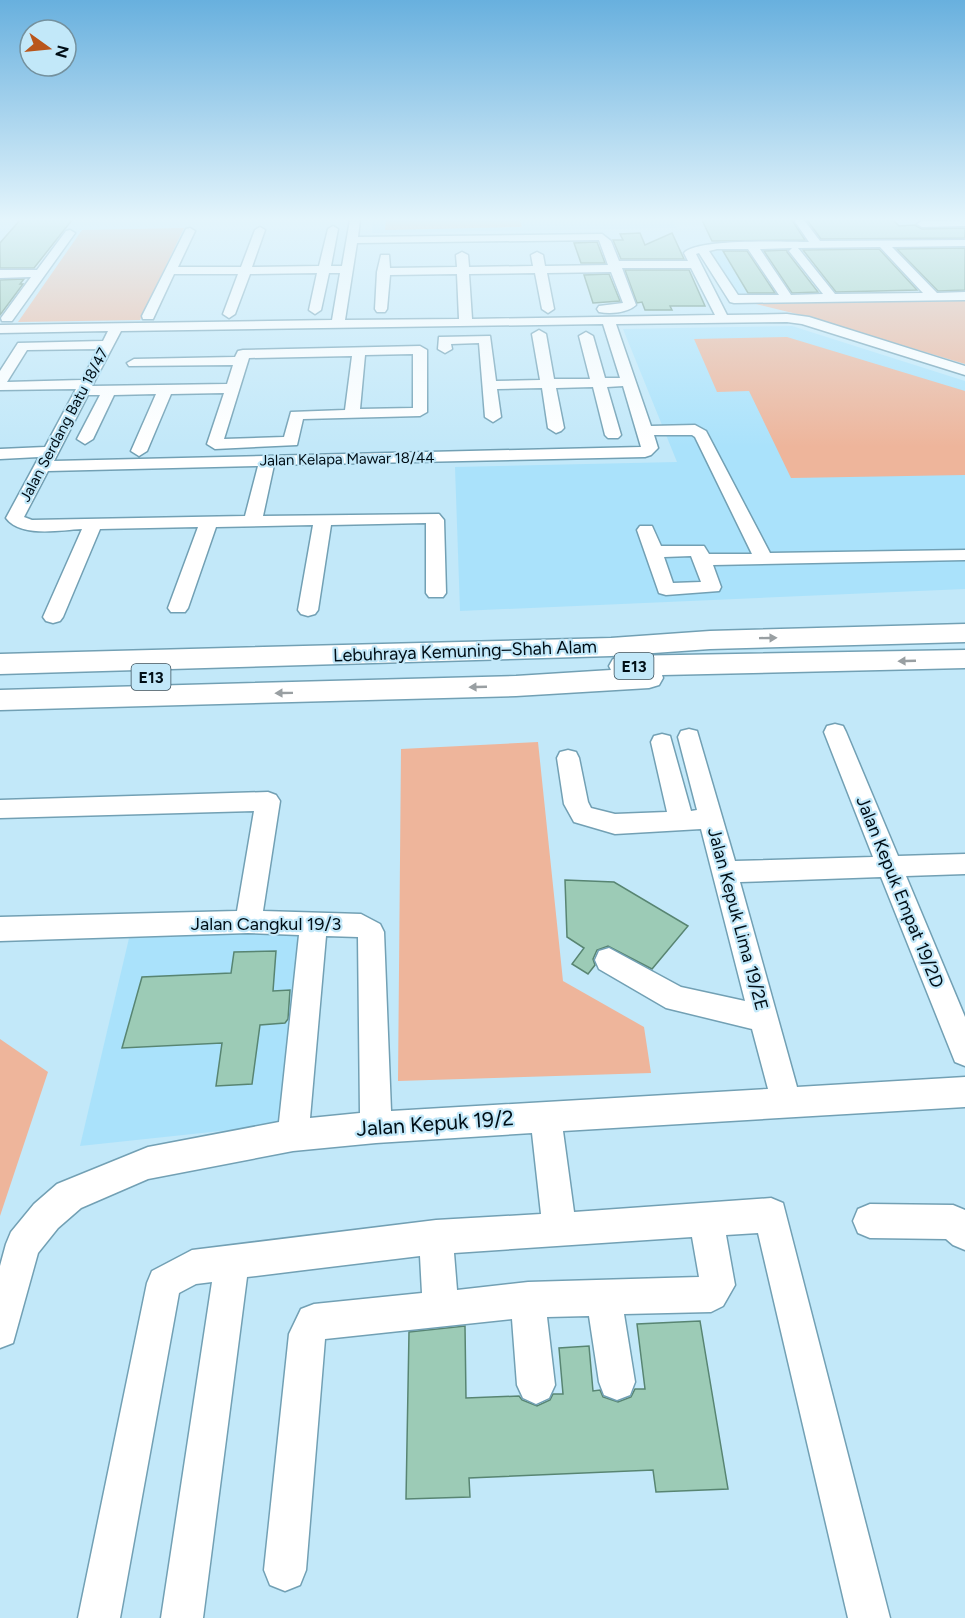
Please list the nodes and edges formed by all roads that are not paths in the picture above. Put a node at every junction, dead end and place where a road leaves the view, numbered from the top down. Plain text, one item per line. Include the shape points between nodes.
1 (24, 296) edge
2 (158, 296) edge
3 (236, 296) edge
4 (318, 296) edge
5 (343, 296) edge
6 (382, 296) edge
7 (465, 296) edge
8 (545, 296) edge
9 (626, 296) edge
10 (711, 296) edge
11 (732, 296) edge
12 (786, 296) edge
13 (965, 296) edge
14 (934, 297) joint
15 (832, 298) joint
16 (788, 299) junction
17 (381, 309) dead end
18 (548, 309) junction
19 (315, 310) dead end
20 (229, 314) dead end
21 (148, 316) dead end
22 (466, 316) junction
23 (722, 317) junction
24 (608, 319) junction
25 (4, 323) edge
26 (338, 324) junction
27 (117, 327) junction
28 (539, 334) dead end
29 (586, 336) dead end
30 (108, 345) junction
31 (420, 350) junction
32 (359, 351) junction
33 (242, 357) junction
34 (134, 363) dead end
35 (965, 371) edge
36 (628, 382) junction
37 (599, 383) junction
38 (0, 384) edge
39 (548, 384) junction
40 (490, 385) junction
41 (84, 388) junction
42 (232, 388) junction
43 (165, 390) junction
44 (109, 391) junction
45 (352, 414) junction
46 (493, 417) dead end
47 (556, 428) dead end
48 (644, 431) junction
49 (613, 435) dead end
50 (85, 439) dead end
51 (139, 451) dead end
52 (0, 454) edge
53 (46, 459) junction
54 (267, 461) junction
55 (323, 520) junction
56 (253, 521) junction
57 (208, 522) junction
58 (93, 524) junction
59 (646, 530) dead end
60 (654, 552) junction
61 (965, 555) edge
62 (763, 557) junction
63 (702, 560) junction
64 (436, 593) dead end
65 (178, 608) dead end
66 (308, 609) dead end
67 (53, 617) dead end
68 (965, 633) edge
69 (710, 639) junction
70 (0, 643) edge
71 (965, 660) edge
72 (0, 664) edge
73 (809, 664) junction
74 (0, 681) edge
75 (0, 700) edge
76 (835, 732) dead end
77 (690, 737) dead end
78 (662, 742) dead end
79 (568, 758) dead end
80 (0, 809) edge
81 (712, 819) junction
82 (681, 820) junction
83 (965, 864) edge
84 (890, 867) junction
85 (726, 872) junction
86 (248, 922) junction
87 (314, 922) junction
88 (0, 929) edge
89 (609, 960) dead end
90 (764, 1018) junction
91 (965, 1052) edge
92 (965, 1092) edge
93 (786, 1101) junction
94 (546, 1116) junction
95 (375, 1126) junction
96 (292, 1135) junction
97 (706, 1219) junction
98 (870, 1221) dead end
99 (559, 1230) junction
100 (965, 1233) edge
101 (436, 1237) junction
102 (232, 1262) junction
103 (604, 1298) junction
104 (528, 1300) junction
105 (441, 1309) junction
106 (0, 1330) edge
107 (617, 1382) dead end
108 (536, 1385) dead end
109 (285, 1570) dead end
110 (99, 1618) edge
111 (182, 1618) edge
112 (869, 1618) edge

1 - 25 street
2 - 21 street
3 - 20 street
4 - 19 street
5 - 26 street
6 - 17 street
7 - 22 street
8 - 18 street
9 - 18 street via 630,305 627,307
10 - 23 street
11 - 16 street via 734,299
12 - 16 street
13 - 14 street
14 - 15 street
15 - 16 street
18 - 22 street
22 - 24 street
22 - 26 street
23 - 24 street
23 - 35 street via 804,320
24 - 36 street
25 - 27 street
26 - 27 street
27 - 30 street, Jalan Serdang Batu 18/47
28 - 39 street
29 - 37 street
30 - 38 street via 23,346
30 - 41 street, Jalan Serdang Batu 18/47
31 - 32 street
31 - 40 street via 445,349 444,340 485,339
31 - 45 street via 420,412
32 - 33 street
32 - 45 street
33 - 34 street
33 - 42 street
36 - 37 street
36 - 48 street
37 - 39 street
37 - 49 street
38 - 41 street
39 - 40 street
39 - 47 street
40 - 46 street
41 - 44 street
41 - 53 street, Jalan Serdang Batu 18/47
42 - 43 street
42 - 45 street via 217,440 291,442 296,415
43 - 44 street
43 - 51 street
44 - 50 street
48 - 54 street, Jalan Kelapa Mawar 18/44 via 650,448 645,452
48 - 62 street via 696,430 701,434
52 - 53 street, Jalan Kelapa Mawar 18/44
53 - 54 street, Jalan Kelapa Mawar 18/44
53 - 58 street, Jalan Serdang Batu 18/47 via 15,518 32,525
54 - 56 street
55 - 56 street
55 - 64 street via 433,518
55 - 66 street
56 - 57 street
57 - 58 street
57 - 65 street
58 - 67 street
59 - 60 street
60 - 63 street via 698,550
60 - 63 street via 666,589 712,587
61 - 62 street
62 - 63 street
69 -> 68 highway, Lebuhraya Kemuning–Shah Alam / E13
69 - 70 highway via 609,631
69 - 72 highway, Lebuhraya Kemuning–Shah Alam / E13 via 611,647
71 -> 73 highway, Lebuhraya Kemuning–Shah Alam / E13
73 - 74 highway, Lebuhraya Kemuning–Shah Alam / E13
73 -> 75 highway via 516,686
76 - 84 street, Jalan Kepuk Empat 19/2D
77 - 81 street, Jalan Kepuk Lima 19/2E
78 - 82 street
79 - 82 street via 576,804 583,815 615,824
80 - 86 street via 268,801
81 - 82 street
81 - 85 street, Jalan Kepuk Lima 19/2E
83 - 84 street
84 - 85 street
84 - 91 street, Jalan Kepuk Empat 19/2D
85 - 90 street, Jalan Kepuk Lima 19/2E
86 - 87 street, Jalan Cangkul 19/3
86 - 88 street, Jalan Cangkul 19/3
87 - 95 street, Jalan Cangkul 19/3 via 361,925 371,932
87 - 96 street
89 - 90 street via 676,999
90 - 93 street, Jalan Kepuk Lima 19/2E
92 - 93 street, Jalan Kepuk 19/2
93 - 94 street, Jalan Kepuk 19/2
94 - 95 street, Jalan Kepuk 19/2
94 - 99 street
95 - 96 street, Jalan Kepuk 19/2
96 - 106 street, Jalan Kepuk 19/2 via 148,1163 69,1196 23,1244
97 - 99 street
97 - 103 street via 718,1286 711,1294
97 - 112 street via 771,1215
98 - 100 street via 953,1222
99 - 101 street
101 - 102 street
101 - 105 street
102 - 110 street via 192,1267 164,1283
102 - 111 street
103 - 104 street
103 - 107 street
104 - 105 street
104 - 108 street
105 - 109 street via 314,1322 307,1334

